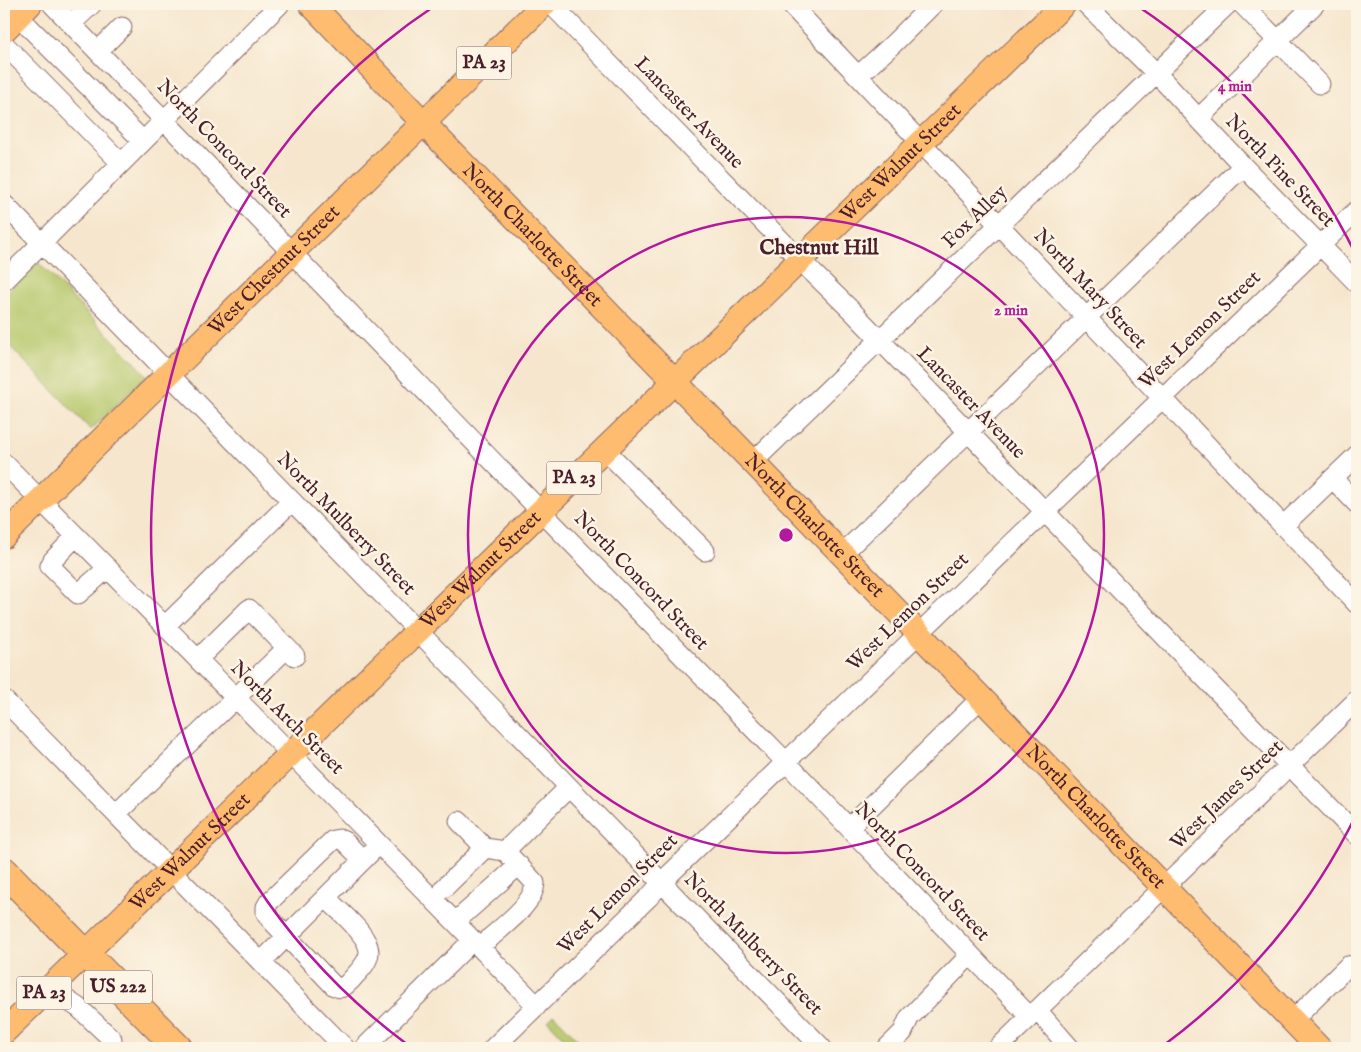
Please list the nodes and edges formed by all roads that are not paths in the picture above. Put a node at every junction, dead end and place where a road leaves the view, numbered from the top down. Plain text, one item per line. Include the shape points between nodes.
1 (52, 4) edge
2 (92, 4) edge
3 (280, 4) edge
4 (311, 4) edge
5 (544, 4) edge
6 (552, 4) edge
7 (790, 4) edge
8 (933, 4) edge
9 (1064, 4) edge
10 (1086, 4) edge
11 (1228, 4) edge
12 (1242, 4) edge
13 (1316, 4) edge
14 (18, 13) edge
15 (71, 24) junction
16 (122, 27) dead end
17 (1278, 40) junction
18 (4, 44) edge
19 (98, 51) junction
20 (1156, 73) junction
21 (858, 76) junction
22 (1320, 84) dead end
23 (1198, 119) junction
24 (164, 120) junction
25 (423, 123) junction
26 (143, 142) junction
27 (921, 143) junction
28 (121, 164) junction
29 (1243, 166) junction
30 (4, 204) edge
31 (1357, 210) edge
32 (999, 225) junction
33 (42, 243) junction
34 (1320, 245) junction
35 (292, 252) junction
36 (800, 260) junction
37 (4, 282) edge
38 (1357, 283) edge
39 (1086, 318) junction
40 (880, 340) junction
41 (168, 374) junction
42 (674, 382) junction
43 (1162, 398) junction
44 (968, 432) junction
45 (604, 449) junction
46 (1357, 455) edge
47 (4, 462) edge
48 (753, 462) junction
49 (1333, 479) junction
50 (40, 500) junction
51 (292, 501) junction
52 (1357, 504) edge
53 (541, 511) junction
54 (1044, 512) junction
55 (1283, 526) junction
56 (4, 536) edge
57 (76, 536) junction
58 (705, 551) dead end
59 (841, 555) junction
60 (108, 568) junction
61 (1354, 594) edge
62 (165, 626) junction
63 (418, 631) junction
64 (918, 634) junction
65 (198, 659) junction
66 (236, 698) junction
67 (980, 698) junction
68 (4, 700) edge
69 (1357, 700) edge
70 (291, 754) junction
71 (786, 762) junction
72 (1290, 766) junction
73 (569, 787) junction
74 (116, 814) junction
75 (458, 821) dead end
76 (850, 828) junction
77 (1357, 835) edge
78 (379, 844) junction
79 (485, 848) junction
80 (505, 851) junction
81 (364, 860) junction
82 (519, 865) junction
83 (171, 870) junction
84 (4, 872) edge
85 (662, 883) junction
86 (1164, 887) junction
87 (444, 888) dead end
88 (326, 898) junction
89 (455, 922) junction
90 (286, 937) junction
91 (481, 939) junction
92 (85, 953) junction
93 (970, 955) junction
94 (261, 962) junction
95 (1357, 965) edge
96 (52, 986) junction
97 (537, 1006) junction
98 (1033, 1014) junction
99 (1292, 1021) junction
100 (4, 1032) edge
101 (112, 1045) edge
102 (174, 1047) edge
103 (346, 1048) edge
104 (364, 1048) edge
105 (493, 1048) edge
106 (822, 1048) edge
107 (887, 1048) edge
108 (998, 1048) edge
109 (1070, 1048) edge
110 (1319, 1048) edge

1 - 15 street, North Concord Street
2 - 15 street
3 - 24 street
4 - 25 main road, North Charlotte Street
5 - 25 main road, West Chestnut Street / PA 23
6 - 36 street, Lancaster Avenue
7 - 21 street, North Mary Street
8 - 21 street
9 - 27 main road, West Walnut Street / PA 23
10 - 20 street, North Pine Street
11 - 20 street, Fox Alley
12 - 17 street
13 - 17 street
14 - 26 street
15 - 19 street, North Concord Street
16 - 19 street
17 - 22 street
17 - 23 street
18 - 28 street
19 - 24 street, North Concord Street
20 - 23 street, North Pine Street
20 - 32 street, Fox Alley
21 - 27 street, North Mary Street
23 - 29 street, North Pine Street
24 - 26 street
24 - 35 street, North Concord Street
25 - 35 main road, West Chestnut Street / PA 23
25 - 42 main road, North Charlotte Street
26 - 28 street
27 - 32 street, North Mary Street
27 - 36 main road, West Walnut Street / PA 23
28 - 33 street
29 - 34 street, North Pine Street
29 - 39 street
30 - 33 street, North Mulberry Street
31 - 34 street, West Lemon Street
32 - 39 street, North Mary Street
32 - 40 street, Fox Alley
33 - 37 street
33 - 41 street, North Mulberry Street
34 - 38 street, North Pine Street
34 - 43 street, West Lemon Street
35 - 41 main road, West Chestnut Street / PA 23
35 - 53 street, North Concord Street
36 - 40 street, Lancaster Avenue
36 - 42 main road, West Walnut Street / PA 23
39 - 43 street, North Mary Street
39 - 44 street
40 - 44 street, Lancaster Avenue
40 - 48 street, Fox Alley
41 - 50 main road, West Chestnut Street / PA 23
41 - 51 street, North Mulberry Street
42 - 45 main road, West Walnut Street / PA 23
42 - 48 main road, North Charlotte Street
43 - 54 street, West Lemon Street
43 - 55 street, North Mary Street
44 - 54 street, Lancaster Avenue
44 - 59 street
45 - 53 main road, West Walnut Street / PA 23
45 - 58 street
46 - 49 street
47 - 50 street, North Arch Street
48 - 59 main road, North Charlotte Street
49 - 52 street
49 - 55 street
50 - 56 main road, West Chestnut Street / PA 23
50 - 57 street, North Arch Street
51 - 62 street
51 - 63 street, North Mulberry Street
53 - 63 main road, West Walnut Street / PA 23
53 - 71 street, North Concord Street
54 - 64 street, West Lemon Street
54 - 72 street, Lancaster Avenue
55 - 61 street, North Mary Street
57 - 60 street, North Arch Street
57 - 60 street via 50,566 78,594
59 - 64 main road, North Charlotte Street
60 - 62 street, North Arch Street
62 - 65 street, North Arch Street
63 - 70 main road, West Walnut Street / PA 23
63 - 73 street, North Mulberry Street
64 - 67 main road, North Charlotte Street
64 - 71 street, West Lemon Street
65 - 66 street, North Arch Street
65 - 66 street via 249,609 291,652
66 - 70 street, North Arch Street
66 - 74 street
67 - 76 street
67 - 86 main road, North Charlotte Street
68 - 74 street
69 - 72 street, West James Street
70 - 78 street, North Arch Street
70 - 83 main road, West Walnut Street / PA 23
71 - 76 street, North Concord Street
71 - 85 street, West Lemon Street
72 - 77 street, Lancaster Avenue
72 - 86 street, West James Street
73 - 80 street
73 - 85 street, North Mulberry Street
74 - 83 street
75 - 79 street
76 - 93 street, North Concord Street
78 - 81 street
78 - 89 street, North Arch Street
79 - 80 street
79 - 87 street
80 - 82 street
81 - 88 street
81 - 90 street via 344,841 333,840 269,902 266,913
82 - 89 street
82 - 91 street via 535,884 535,889 525,905
83 - 92 main road, West Walnut Street / PA 23
83 - 94 street
84 - 92 highway, US 222
85 - 97 street, West Lemon Street
85 - 106 street, North Mulberry Street
86 - 98 street, West James Street
86 - 99 main road, North Charlotte Street
88 - 90 street
88 - 90 street via 360,932 368,946 369,954 364,966 344,988 333,985
89 - 91 street, North Arch Street
90 - 94 street
91 - 97 street, North Arch Street
91 - 104 street
92 - 96 main road, West Walnut Street / PA 23
92 - 102 highway, US 222
93 - 98 street, North Concord Street
93 - 107 street via 909,1018 903,1032
94 - 103 street
95 - 99 street via 1348,966
96 - 100 main road, West Walnut Street / PA 23
96 - 101 street via 79,1008
97 - 105 street, West Lemon Street
98 - 108 street, West James Street
98 - 109 street, North Concord Street
99 - 110 main road, North Charlotte Street

